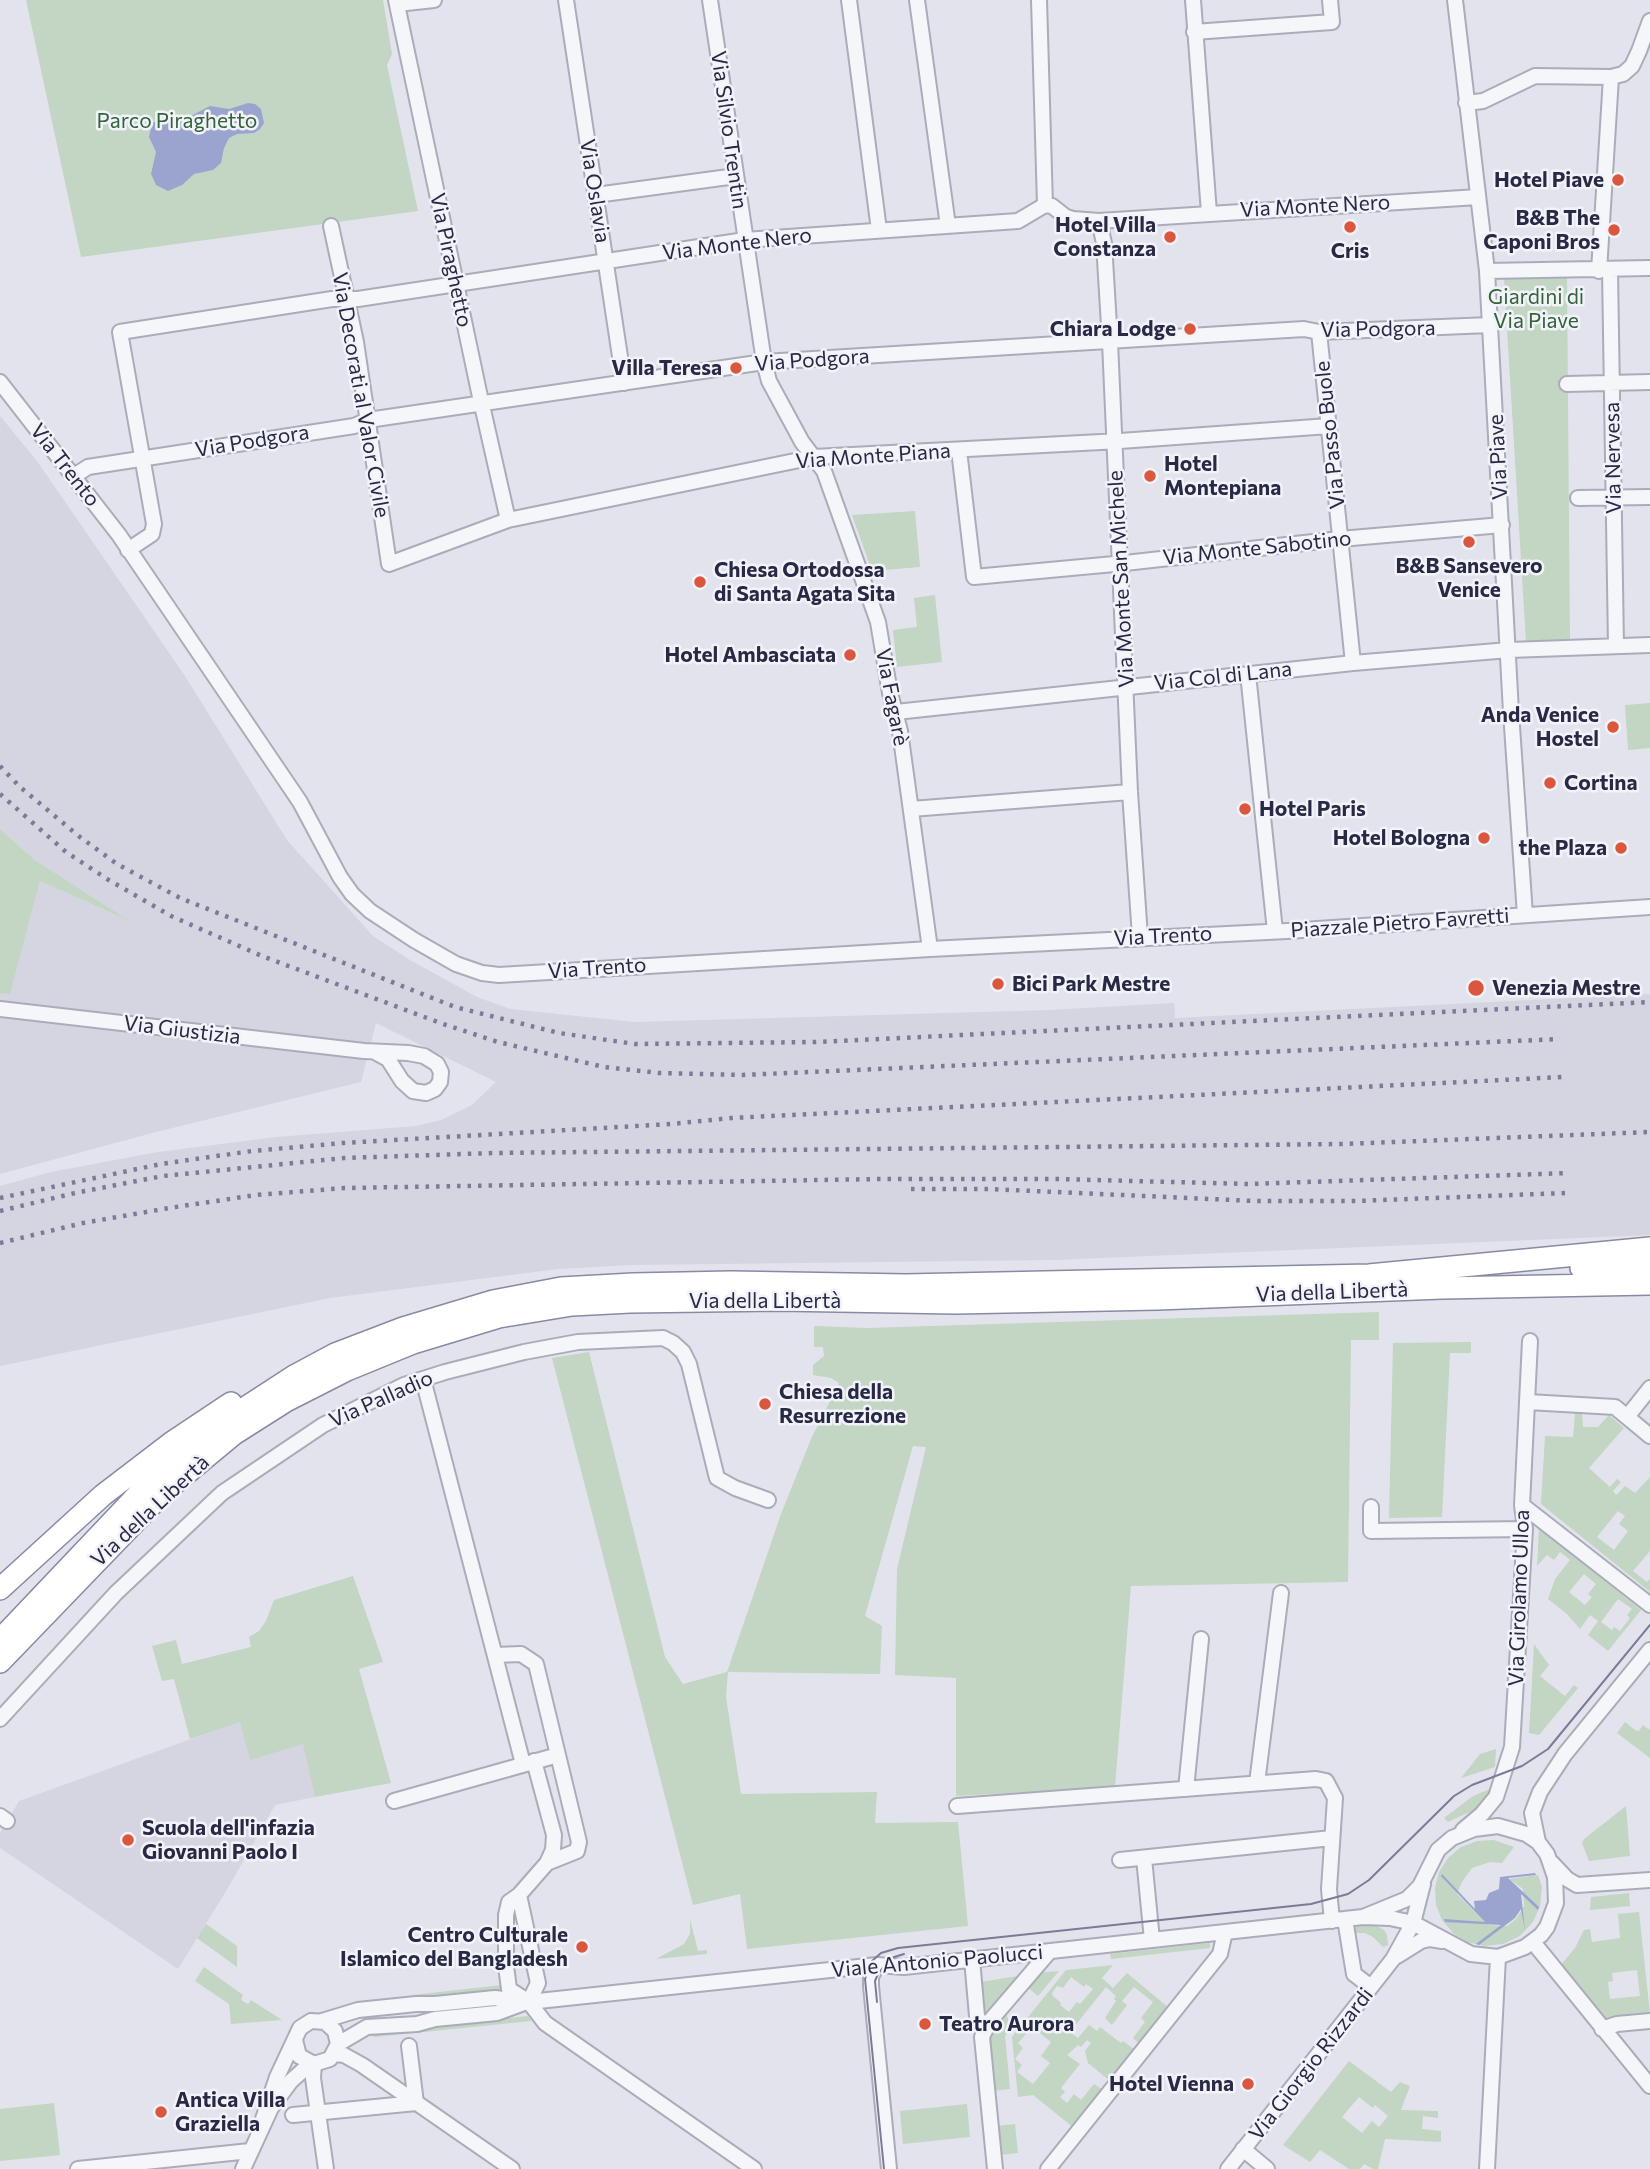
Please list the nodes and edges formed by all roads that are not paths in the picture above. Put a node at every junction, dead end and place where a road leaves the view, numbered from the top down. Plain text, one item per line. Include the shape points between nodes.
1 (434, 0) edge
2 (566, 0) edge
3 (710, 0) edge
4 (849, 0) edge
5 (917, 0) edge
6 (1039, 0) edge
7 (1193, 0) edge
8 (1330, 0) edge
9 (1454, 0) edge
10 (397, 2) edge
11 (1650, 21) edge
12 (1195, 32) junction
13 (1645, 54) edge
14 (1611, 77) junction
15 (1466, 103) junction
16 (736, 176) junction
17 (596, 195) junction
18 (1478, 197) junction
19 (1045, 205) junction
20 (1209, 213) junction
21 (1099, 221) junction
22 (331, 226) dead end
23 (948, 226) junction
24 (879, 230) junction
25 (745, 240) junction
26 (606, 261) junction
27 (1650, 268) edge
28 (1604, 270) junction
29 (1487, 271) junction
30 (456, 283) junction
31 (348, 299) junction
32 (1490, 325) junction
33 (1319, 332) junction
34 (1111, 348) junction
35 (764, 362) junction
36 (0, 382) edge
37 (1650, 382) edge
38 (624, 383) junction
39 (1612, 383) junction
40 (1567, 384) dead end
41 (481, 403) junction
42 (368, 421) junction
43 (1329, 426) junction
44 (1115, 442) junction
45 (959, 450) junction
46 (814, 457) junction
47 (141, 458) junction
48 (74, 475) junction
49 (1650, 497) edge
50 (1578, 498) dead end
51 (1613, 498) junction
52 (508, 520) junction
53 (1502, 525) junction
54 (1340, 539) junction
55 (128, 550) junction
56 (1120, 563) junction
57 (389, 564) joint
58 (1650, 645) edge
59 (1616, 646) junction
60 (1508, 650) junction
61 (1353, 663) junction
62 (1248, 674) junction
63 (1132, 685) junction
64 (896, 712) junction
65 (1130, 792) junction
66 (911, 810) junction
67 (1650, 907) edge
68 (1525, 915) junction
69 (1275, 931) junction
70 (1140, 937) junction
71 (930, 948) junction
72 (0, 1009) edge
73 (370, 1051) dead end
74 (1650, 1248) edge
75 (1650, 1265) edge
76 (1369, 1275) junction
77 (1650, 1284) edge
78 (1530, 1341) dead end
79 (294, 1376) junction
80 (423, 1379) junction
81 (1650, 1388) edge
82 (1528, 1402) junction
83 (1627, 1417) junction
84 (1650, 1436) edge
85 (768, 1500) dead end
86 (1522, 1505) junction
87 (1371, 1507) dead end
88 (1525, 1529) junction
89 (0, 1589) edge
90 (1281, 1592) dead end
91 (1650, 1605) edge
92 (1201, 1639) dead end
93 (0, 1640) edge
94 (1650, 1650) edge
95 (495, 1656) junction
96 (0, 1662) edge
97 (0, 1719) edge
98 (558, 1755) junction
99 (528, 1763) junction
100 (1257, 1783) junction
101 (1186, 1789) junction
102 (394, 1801) dead end
103 (957, 1806) dead end
104 (1457, 1835) junction
105 (1332, 1838) junction
106 (1538, 1842) junction
107 (1144, 1858) junction
108 (1120, 1860) dead end
109 (1551, 1862) junction
110 (547, 1863) junction
111 (1426, 1874) junction
112 (1650, 1880) edge
113 (519, 1895) junction
114 (1363, 1917) junction
115 (1339, 1920) junction
116 (1413, 1923) junction
117 (1225, 1932) junction
118 (1443, 1939) junction
119 (1152, 1940) junction
120 (1533, 1941) junction
121 (1050, 1951) junction
122 (1395, 1954) junction
123 (1498, 1957) junction
124 (972, 1959) junction
125 (877, 1965) junction
126 (1371, 1987) junction
127 (529, 2002) junction
128 (322, 2021) junction
129 (1650, 2021) edge
130 (1602, 2029) junction
131 (984, 2030) junction
132 (295, 2040) junction
133 (409, 2046) dead end
134 (336, 2049) junction
135 (312, 2064) junction
136 (1650, 2086) edge
137 (416, 2103) junction
138 (317, 2112) junction
139 (293, 2115) dead end
140 (261, 2125) junction
141 (1243, 2149) junction
142 (250, 2151) junction
143 (78, 2169) edge
144 (243, 2169) edge
145 (326, 2169) edge
146 (512, 2169) edge
147 (754, 2169) edge
148 (889, 2169) edge
149 (995, 2169) edge
150 (1048, 2169) edge
151 (1228, 2169) edge
152 (1267, 2169) edge
153 (1487, 2169) edge

1 - 10 street
2 - 17 street, Via Oslavia
3 - 16 street, Via Silvio Trentin
4 - 24 street
5 - 23 street
6 - 19 street
7 - 12 street
8 - 12 street via 1332,22
9 - 15 street, Via Piave
10 - 30 street, Via Piraghetto
11 - 13 street
12 - 20 street
13 - 14 street via 1623,74
14 - 15 street via 1535,76 1483,101
14 - 28 street, Via Nervesa
15 - 18 street, Via Piave
16 - 17 street
16 - 25 street, Via Silvio Trentin
17 - 26 street, Via Oslavia
18 - 20 street, Via Monte Nero
18 - 29 street, Via Piave
19 - 21 street, Via Monte Nero via 1066,217
19 - 23 street, Via Monte Nero via 1018,221
20 - 21 street, Via Monte Nero
21 - 34 street, Via Monte San Michele
22 - 31 street, Via Decorati al Valor Civile
23 - 24 street, Via Monte Nero
24 - 25 street, Via Monte Nero
25 - 26 street, Via Monte Nero
25 - 35 street, Via Silvio Trentin
26 - 30 street, Via Monte Nero
26 - 38 street, Via Oslavia
27 - 28 street
28 - 29 street
28 - 39 street, Via Nervesa
29 - 32 street, Via Piave
30 - 31 street, Via Monte Nero
30 - 41 street, Via Piraghetto
31 - 42 street, Via Decorati al Valor Civile
31 - 47 street, Via Monte Nero via 120,332
32 - 33 street, Via Podgora
32 - 53 street, Via Piave
33 - 34 street, Via Podgora via 1304,329
33 - 43 street, Via Passo Buole
34 - 35 street, Via Podgora
34 - 44 street, Via Monte San Michele
35 - 38 street, Via Podgora
35 - 46 street, Via Silvio Trentin via 769,381
36 - 48 street, Via Trento
37 - 39 street
38 - 41 street, Via Podgora
39 - 40 street
39 - 51 street, Via Nervesa
41 - 42 street, Via Podgora
41 - 52 street, Via Piraghetto
42 - 47 street, Via Podgora
42 - 57 street, Via Decorati al Valor Civile
43 - 44 street, Via Monte Piana
43 - 54 street, Via Passo Buole
44 - 45 street, Via Monte Piana
44 - 56 street, Via Monte San Michele
45 - 46 street, Via Monte Piana
45 - 56 street, Via Monte Sabotino via 974,577
46 - 52 street, Via Monte Piana
46 - 64 street, Via Fagarè via 824,471 878,622
47 - 48 street, Via Podgora via 83,468
47 - 55 street via 154,524 152,534
48 - 55 street, Via Trento
49 - 51 street
50 - 51 street
51 - 59 street, Via Nervesa
52 - 57 street, Via Monte Piana
53 - 54 street, Via Monte Sabotino
53 - 60 street, Via Piave
54 - 56 street, Via Monte Sabotino
54 - 61 street, Via Passo Buole
55 - 71 street, Via Trento via 300,802 352,894 390,925 448,960 499,975
56 - 63 street, Via Monte San Michele
58 - 59 street, Via Col di Lana
59 - 60 street, Via Col di Lana
60 - 61 street, Via Col di Lana
60 - 68 street, Via Piave
61 - 62 street, Via Col di Lana
62 - 63 street, Via Col di Lana
62 - 69 street
63 - 64 street, Via Col di Lana
63 - 65 street, Via Monte San Michele
64 - 66 street, Via Fagarè
65 - 66 street
65 - 70 street, Via Monte San Michele
66 - 71 street, Via Fagarè
67 - 68 street, Piazzale Pietro Favretti
68 - 69 street, Piazzale Pietro Favretti
69 - 70 street, Via Trento
70 - 71 street, Via Trento
72 - 73 street, Via Giustizia
74 - 76 highway, Via della Libertà
75 - 76 highway
76 - 79 highway, Via della Libertà via 561,1288 493,1301 403,1328 335,1354
77 - 96 highway, Via della Libertà via 956,1303 630,1302 572,1305 499,1317 413,1343 347,1370 234,1434 164,1492
78 - 82 street, Via Girolamo Ulloa
79 - 89 highway via 226,1406 171,1443 103,1495
79 - 93 highway via 237,1413 149,1483
80 - 85 street, Via Palladio via 578,1342 663,1338 683,1352 689,1364 717,1478
80 - 95 street
80 - 97 street, Via Palladio via 323,1424 222,1493 116,1593
81 - 83 street
82 - 83 street via 1615,1407
82 - 86 street, Via Girolamo Ulloa
83 - 84 street
86 - 88 street, Via Girolamo Ulloa
86 - 91 street
87 - 88 street via 1371,1531
88 - 104 street, Via Girolamo Ulloa via 1513,1746 1496,1797
90 - 100 street
92 - 101 street
94 - 106 street via 1539,1792 1532,1813
95 - 98 street via 521,1654 536,1664
95 - 99 street
98 - 99 street
98 - 110 street via 579,1842 578,1851
99 - 102 street
99 - 110 street via 554,1835
100 - 101 street
100 - 105 street via 1326,1782 1335,1798
101 - 103 street
104 - 106 street via 1498,1826
104 - 111 street via 1438,1850
105 - 107 street
105 - 115 street via 1329,1889
106 - 109 street
107 - 108 street
107 - 119 street
109 - 112 street via 1579,1885
109 - 120 street via 1556,1903 1547,1927
110 - 113 street
111 - 114 street via 1408,1899
111 - 116 street
111 - 118 street via 1426,1916
113 - 127 street via 538,1983
113 - 127 street via 509,1902 506,1915 506,1966 509,1989
114 - 115 street, Viale Antonio Paolucci
114 - 116 street
114 - 122 street via 1392,1925 1400,1936
115 - 117 street, Viale Antonio Paolucci
115 - 126 street via 1354,1973
116 - 118 street
116 - 122 street
117 - 119 street, Viale Antonio Paolucci
117 - 150 street via 1220,1954
118 - 122 street via 1421,1941
118 - 123 street via 1471,1954
119 - 121 street, Viale Antonio Paolucci
120 - 123 street
120 - 130 street
121 - 124 street, Viale Antonio Paolucci
121 - 131 street
122 - 126 street, Via Giorgio Rizzardi
123 - 153 street
124 - 125 street, Viale Antonio Paolucci via 904,1967
124 - 131 street via 977,2016
125 - 127 street, Viale Antonio Paolucci
125 - 148 street via 871,1986
126 - 141 street, Via Giorgio Rizzardi
127 - 128 street, Viale Antonio Paolucci via 495,1998 416,2004 358,2010
127 - 134 street, Viale Antonio Paolucci via 498,2013 367,2027
127 - 147 street via 545,2023
128 - 132 street via 302,2026
128 - 134 street via 333,2028
129 - 130 street
130 - 136 street
131 - 149 street
132 - 135 street via 299,2056
132 - 140 street via 276,2077
133 - 137 street
134 - 135 street via 324,2062
134 - 137 street
135 - 138 street
135 - 140 street via 283,2090
137 - 138 street
137 - 146 street
138 - 139 street
138 - 145 street
140 - 142 street
141 - 151 street, Via Giorgio Rizzardi
141 - 152 street
142 - 143 street
142 - 144 street

